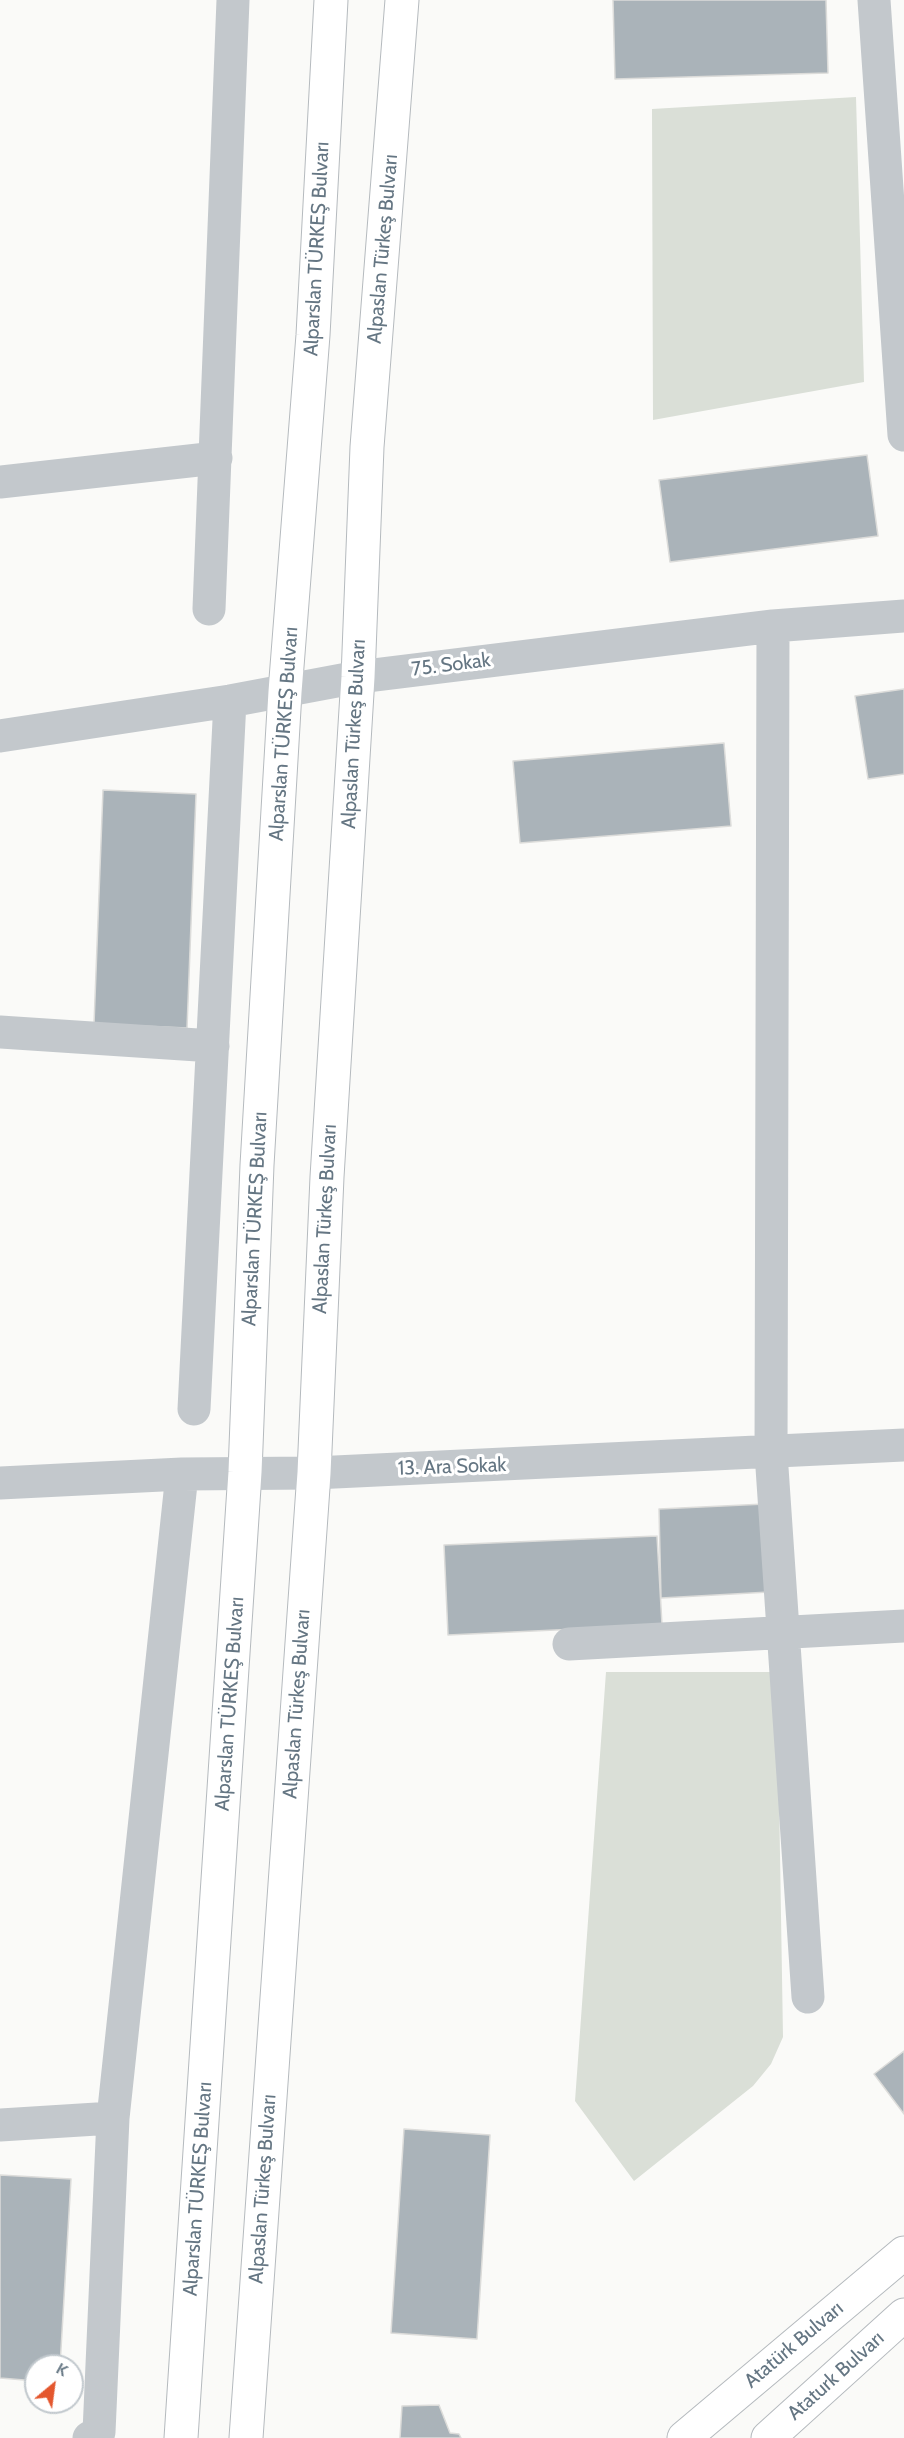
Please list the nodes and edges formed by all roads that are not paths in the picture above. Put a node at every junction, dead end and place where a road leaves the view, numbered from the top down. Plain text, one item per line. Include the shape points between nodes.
1 (233, 0) edge
2 (331, 0) edge
3 (402, 0) edge
4 (874, 0) edge
5 (904, 435) edge
6 (216, 458) junction
7 (0, 482) edge
8 (209, 609) dead end
9 (904, 616) edge
10 (773, 626) junction
11 (358, 676) junction
12 (285, 692) junction
13 (230, 701) junction
14 (0, 736) edge
15 (0, 1032) edge
16 (213, 1046) junction
17 (194, 1409) dead end
18 (904, 1445) edge
19 (771, 1453) junction
20 (245, 1472) junction
21 (314, 1473) junction
22 (182, 1474) junction
23 (0, 1483) edge
24 (904, 1626) edge
25 (783, 1632) junction
26 (569, 1644) dead end
27 (808, 1998) dead end
28 (113, 2118) junction
29 (0, 2125) edge
30 (904, 2253) edge
31 (904, 2315) edge
32 (89, 2438) edge
33 (181, 2438) edge
34 (246, 2438) edge
35 (684, 2438) edge
36 (768, 2438) edge

1 - 6 street
2 - 12 main road, Alparslan TÜRKEŞ Bulvarı via 313,335
3 - 11 main road, Alpaslan Türkeş Bulvarı via 367,447
4 - 5 street
6 - 7 street
6 - 8 street
9 - 10 street, 75. Sokak
10 - 11 street, 75. Sokak
10 - 19 street
11 - 12 street, 75. Sokak
11 - 21 main road, Alpaslan Türkeş Bulvarı via 327,1177
12 - 13 street, 75. Sokak
12 - 20 main road, Alparslan TÜRKEŞ Bulvarı via 257,1165
13 - 14 street, 75. Sokak
13 - 16 street
15 - 16 street
16 - 17 street
18 - 19 street, 13. Ara Sokak
19 - 21 street, 13. Ara Sokak
19 - 25 street
20 - 21 street, 13. Ara Sokak
20 - 22 street, 13. Ara Sokak
20 - 33 main road, Alparslan TÜRKEŞ Bulvarı
21 - 34 main road, Alpaslan Türkeş Bulvarı
22 - 23 street, 13. Ara Sokak
22 - 28 street
24 - 25 street
25 - 26 street
25 - 27 street
28 - 29 street
28 - 32 street via 99,2432
30 - 35 main road, Atatürk Bulvarı
31 - 36 main road, Ataturk Bulvarı

